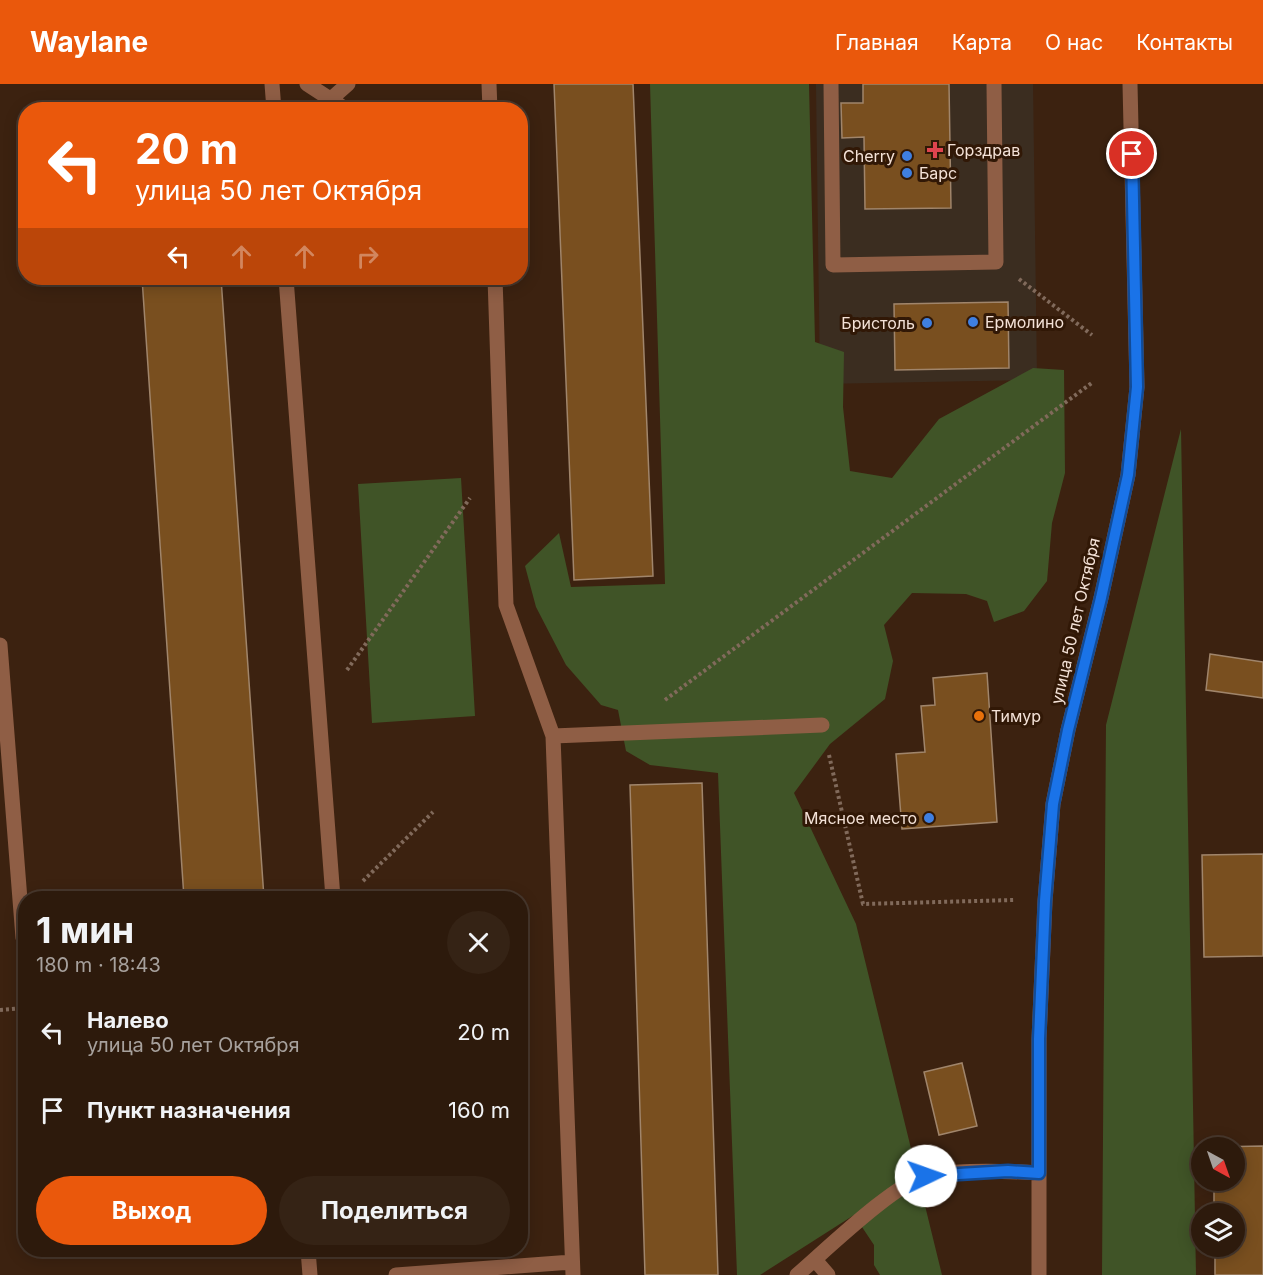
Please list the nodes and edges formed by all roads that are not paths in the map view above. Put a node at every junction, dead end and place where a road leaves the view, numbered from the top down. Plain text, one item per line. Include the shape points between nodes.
1 (272, 84) edge
2 (307, 84) edge
3 (348, 84) edge
4 (489, 84) edge
5 (831, 84) edge
6 (994, 84) edge
7 (1130, 84) edge
8 (331, 99) junction
9 (273, 102) edge
10 (335, 102) edge
11 (490, 102) edge
12 (287, 285) edge
13 (495, 285) edge
14 (0, 645) edge
15 (822, 725) road end
16 (552, 736) junction
17 (19, 891) edge
18 (332, 891) edge
19 (1039, 1173) junction
20 (309, 1257) edge
21 (815, 1260) junction
22 (573, 1269) edge
23 (310, 1275) edge
24 (396, 1275) edge
25 (797, 1275) edge
26 (828, 1275) edge
27 (1039, 1275) edge

1 - 9 street
2 - 8 street
3 - 8 street
4 - 11 street
5 - 6 street via 833,265 996,262
7 - 19 street, улица 50 лет Октября via 1137,387 1128,475 1053,804 1039,1039
8 - 10 street
12 - 18 street
13 - 16 street via 506,605
14 - 17 street
15 - 16 street
16 - 22 street
19 - 21 street via 926,1176 892,1194
19 - 27 street, улица 50 лет Октября
20 - 23 street
21 - 25 street
21 - 26 street
22 - 24 street

